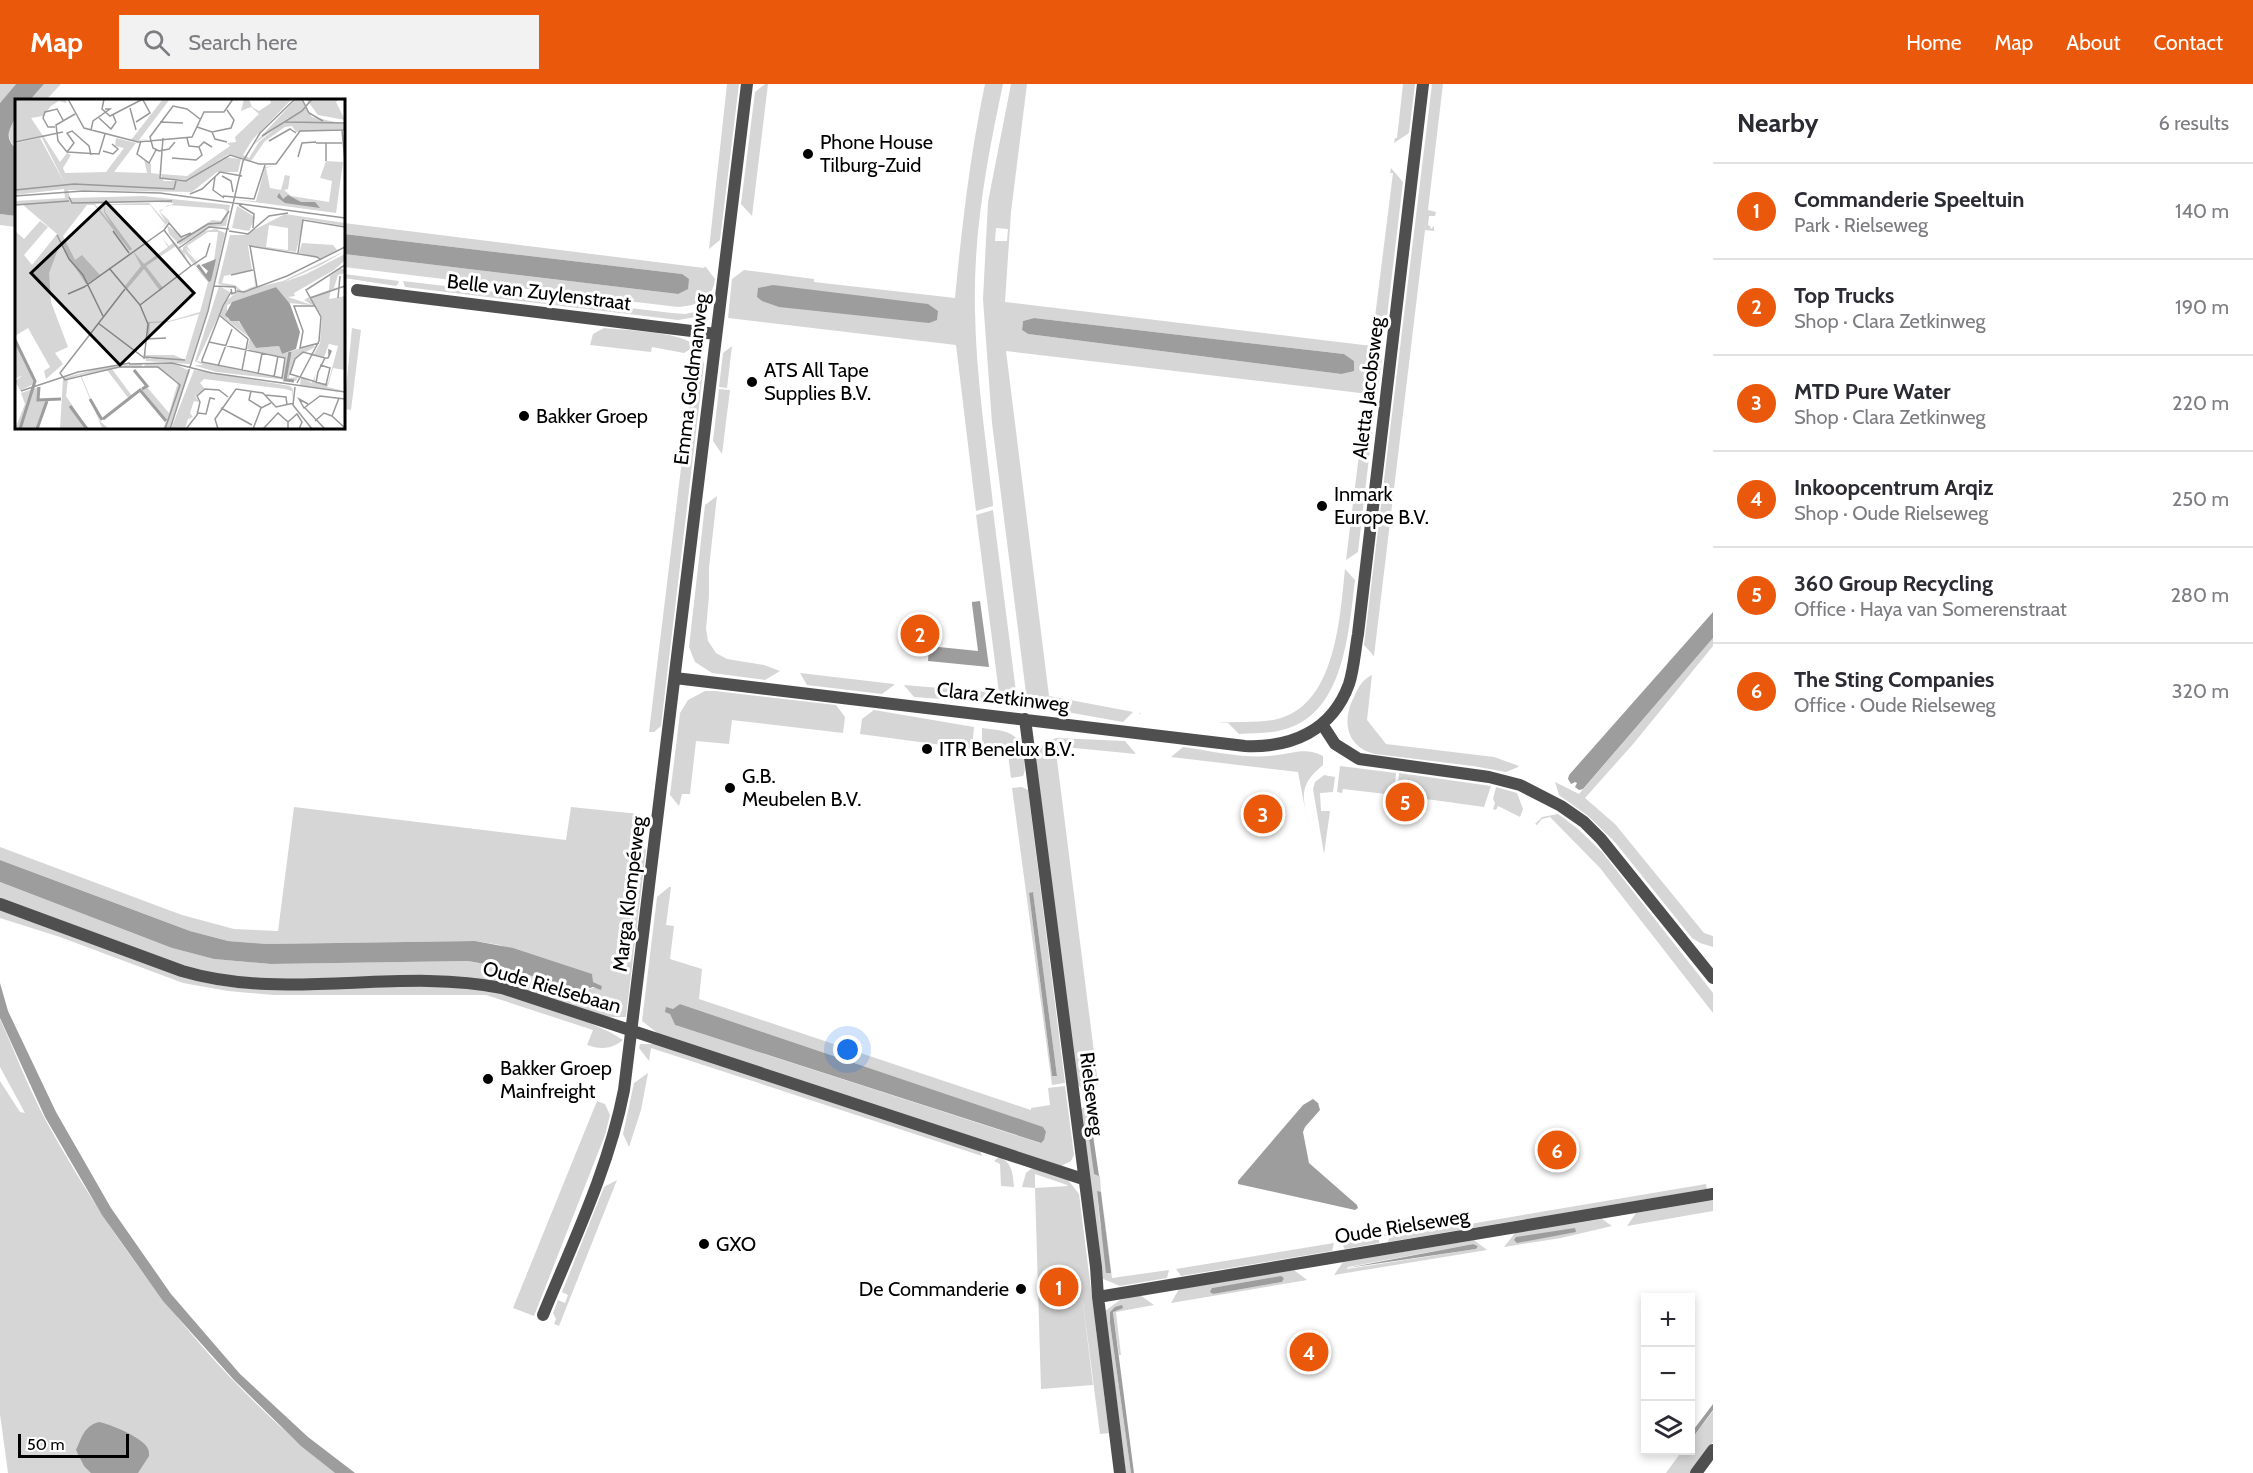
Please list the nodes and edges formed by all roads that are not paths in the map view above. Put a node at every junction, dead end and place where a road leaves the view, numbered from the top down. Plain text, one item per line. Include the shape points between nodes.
1 (747, 84) edge
2 (1423, 84) edge
3 (357, 290) dead end
4 (716, 334) junction
5 (675, 678) junction
6 (1025, 719) junction
7 (1322, 724) junction
8 (0, 904) edge
9 (1712, 976) edge
10 (633, 1031) junction
11 (1083, 1179) junction
12 (1713, 1194) edge
13 (1098, 1297) junction
14 (543, 1315) dead end
15 (1713, 1450) edge
16 (1713, 1464) edge
17 (1120, 1473) edge
18 (1696, 1473) edge
19 (1706, 1473) edge

1 - 4 street, Emma Goldmanweg
2 - 7 street, Aletta Jacobsweg via 1358,634 1345,695
3 - 4 street, Belle van Zuylenstraat
4 - 5 street, Emma Goldmanweg
5 - 6 street, Clara Zetkinweg
5 - 10 street, Marga Klompéweg
6 - 7 street, Clara Zetkinweg via 1267,747 1291,742
6 - 11 street, Rielseweg
7 - 9 street via 1335,744 1359,759 1489,777 1520,785 1561,806 1601,838
8 - 10 street, Oude Rielsebaan via 212,980 246,984 465,982 502,988
10 - 11 street, Oude Rielsebaan
10 - 14 street, Marga Klompéweg via 619,1117
11 - 13 street, Rielseweg
12 - 13 street, Oude Rielseweg
13 - 17 street, Rielseweg
15 - 18 street
16 - 19 street

